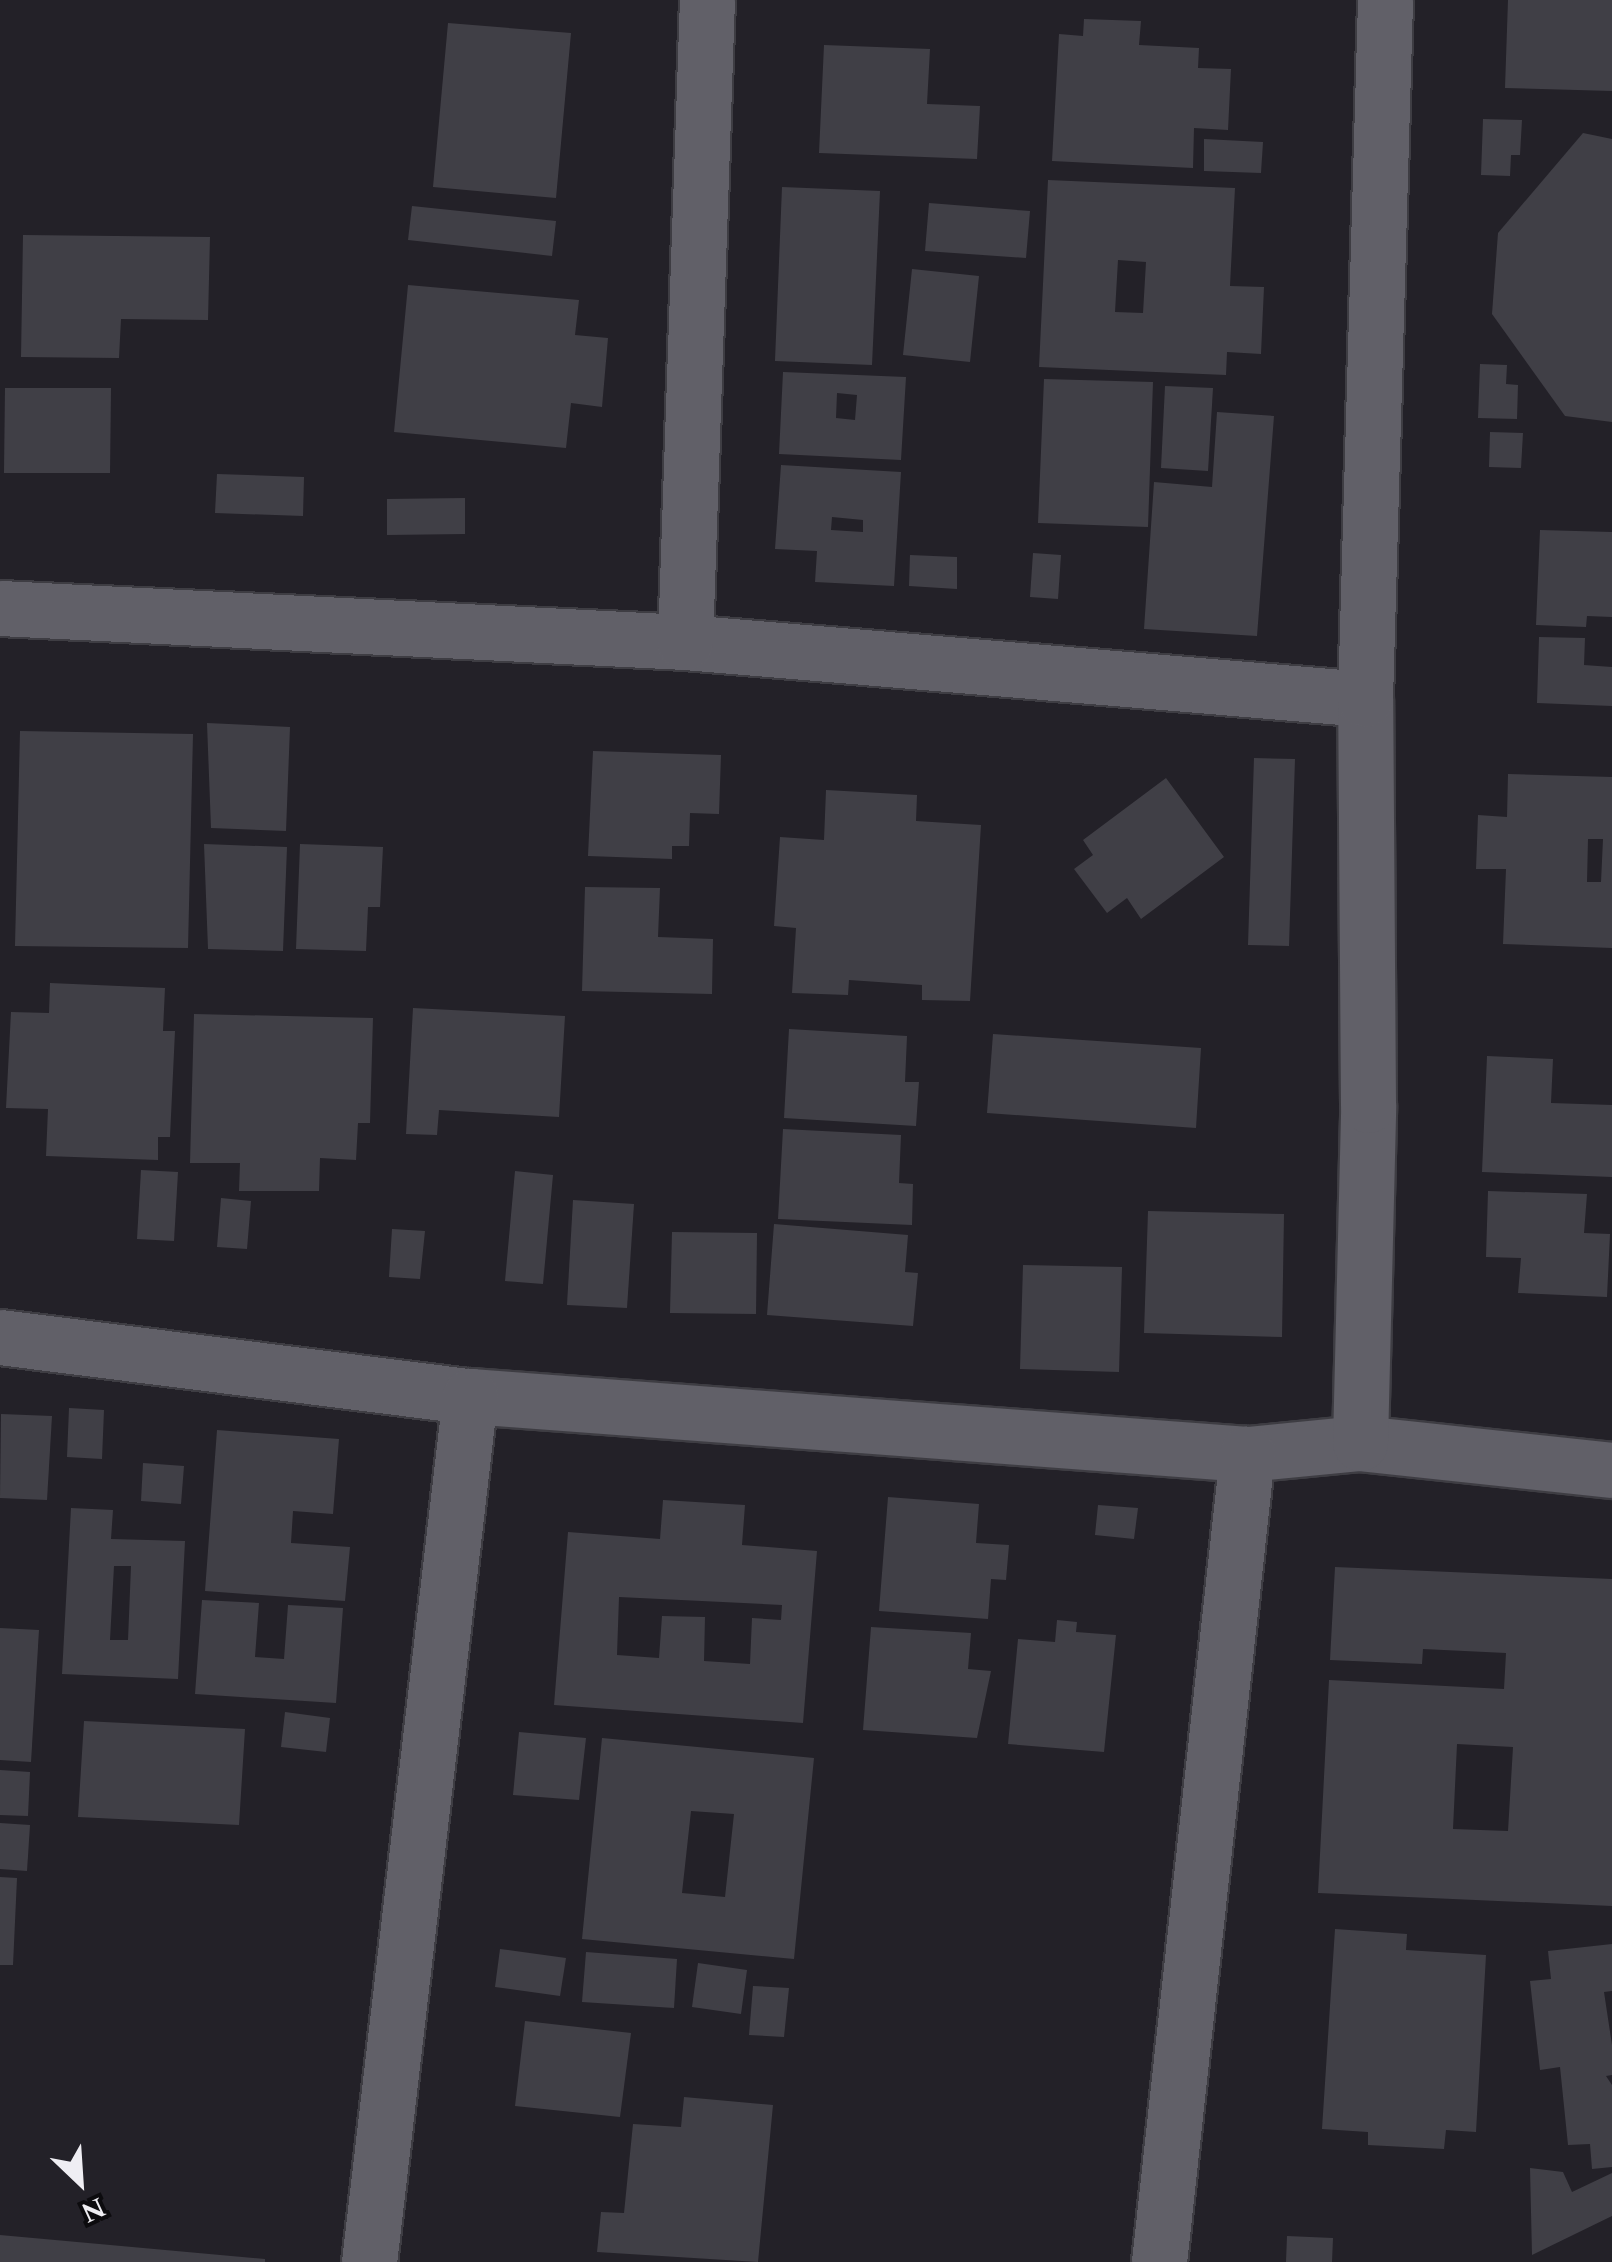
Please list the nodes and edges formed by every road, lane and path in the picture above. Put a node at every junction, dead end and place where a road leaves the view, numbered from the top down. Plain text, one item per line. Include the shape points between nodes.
1 (707, 0) edge
2 (1385, 0) edge
3 (0, 608) edge
4 (686, 642) junction
5 (1365, 699) junction
6 (0, 1337) edge
7 (470, 1396) junction
8 (1360, 1443) junction
9 (1247, 1454) junction
10 (1612, 1470) edge
11 (369, 2262) edge
12 (1159, 2262) edge

1 - 4 street
2 - 5 street
3 - 4 street
4 - 5 street
5 - 8 street via 1368,1105
6 - 7 street
7 - 9 street
7 - 11 street
8 - 9 street
8 - 10 street
9 - 12 street

